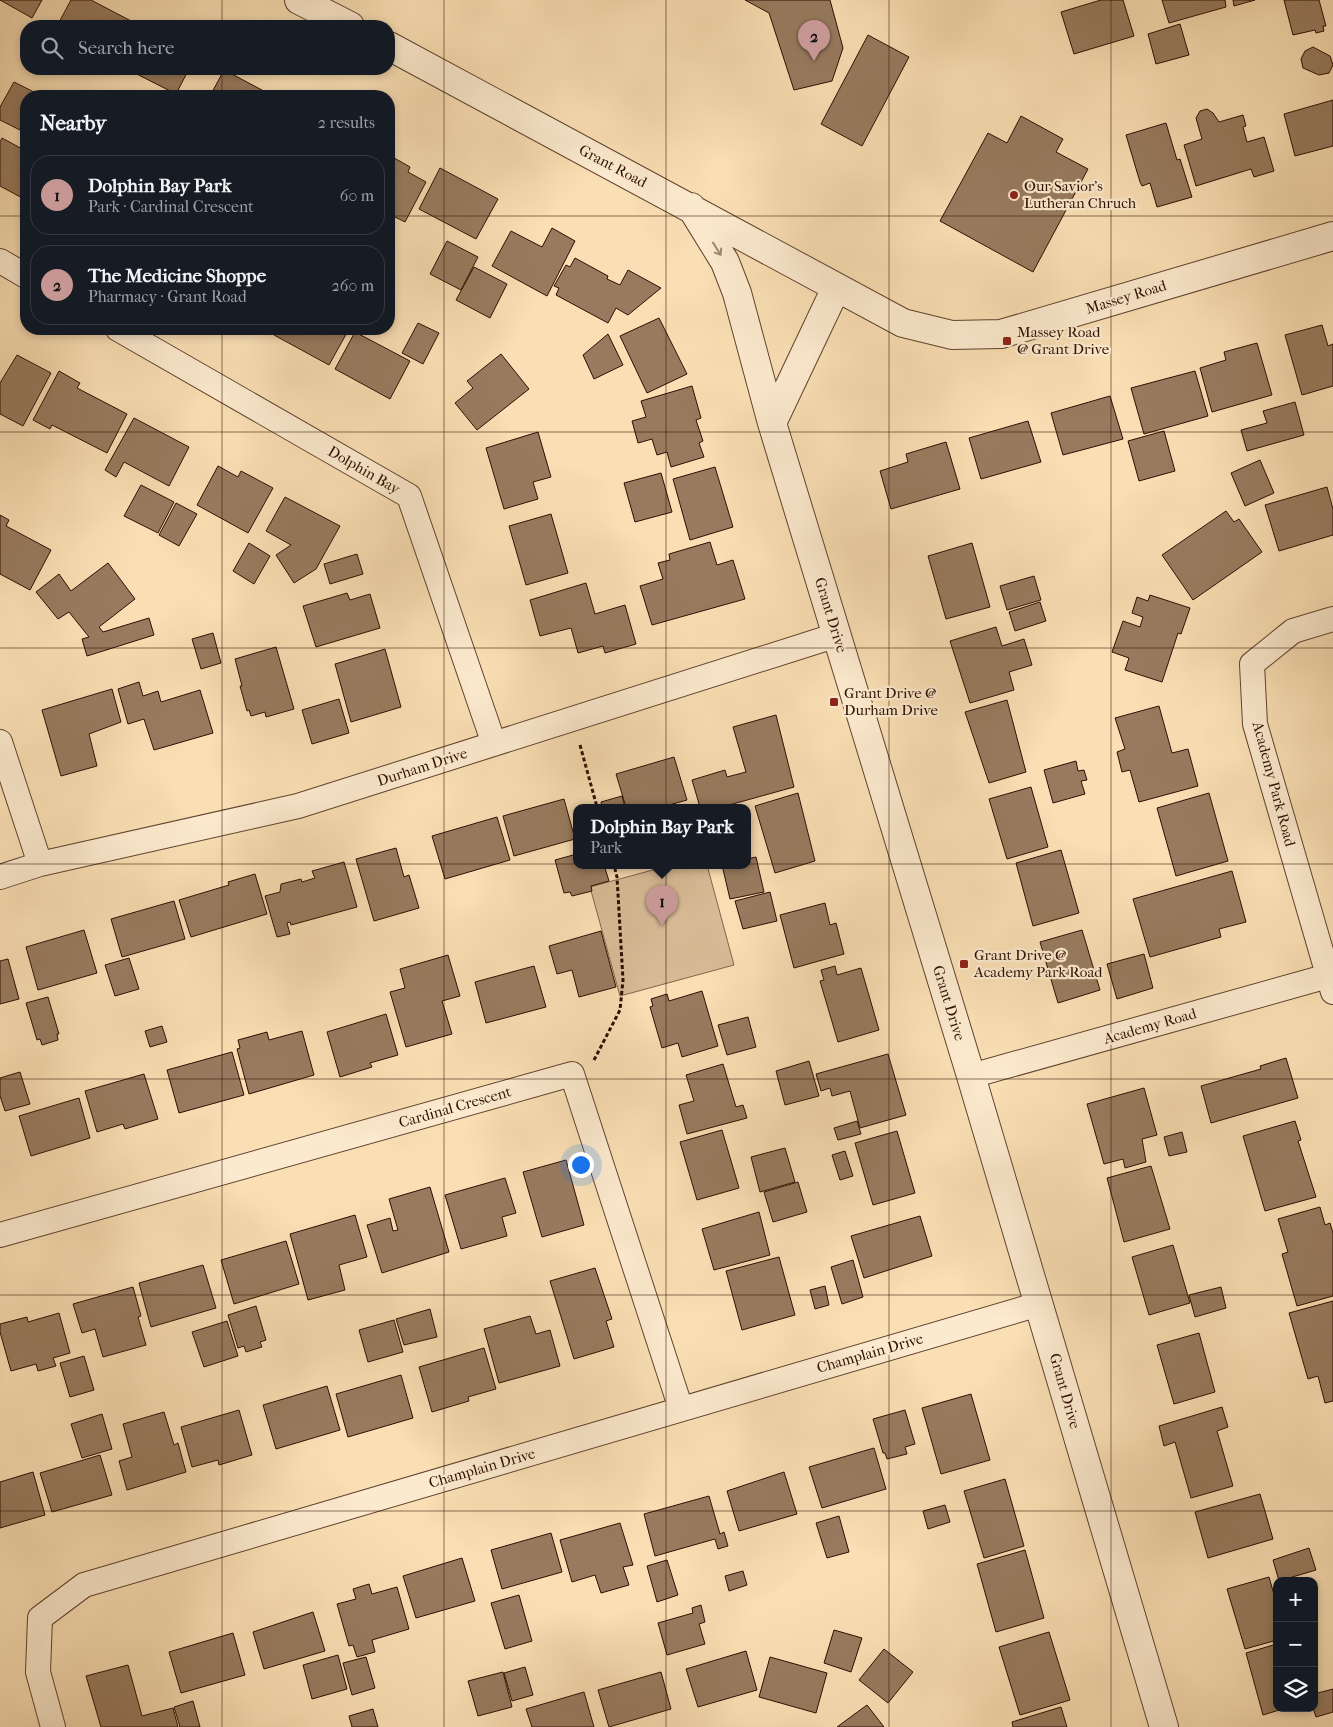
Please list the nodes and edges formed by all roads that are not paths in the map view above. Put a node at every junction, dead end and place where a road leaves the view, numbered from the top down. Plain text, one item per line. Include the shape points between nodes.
1 (299, 0) edge
2 (338, 20) edge
3 (395, 49) edge
4 (691, 208) junction
5 (1333, 236) edge
6 (0, 261) edge
7 (20, 273) edge
8 (836, 288) junction
9 (128, 335) edge
10 (772, 424) junction
11 (1333, 619) edge
12 (837, 635) junction
13 (0, 742) edge
14 (494, 744) junction
15 (40, 864) junction
16 (0, 877) edge
17 (1331, 984) edge
18 (971, 1076) junction
19 (0, 1235) edge
20 (1039, 1304) junction
21 (681, 1409) junction
22 (53, 1727) edge
23 (1164, 1727) edge

1 - 2 street
3 - 4 street, Grant Road
4 - 8 street, Grant Road
4 -> 10 street, Grant Drive via 724,262 736,293
5 - 8 street, Massey Road via 1001,334 952,335 903,323
6 - 7 street
8 - 10 street
9 - 14 street, Dolphin Bay via 409,496
10 - 12 street, Grant Drive
11 - 17 street, Academy Park Road via 1293,631 1252,664 1255,724
12 - 14 street, Durham Drive
12 - 18 street, Grant Drive
13 - 15 street
14 - 15 street, Durham Drive via 298,806
15 - 16 street, Durham Drive
17 - 18 street, Academy Road
18 - 20 street, Grant Drive
19 - 21 street, Cardinal Crescent via 572,1074
20 - 21 street, Champlain Drive
20 - 23 street, Grant Drive
21 - 22 street, Champlain Drive via 84,1585 40,1618 38,1672

